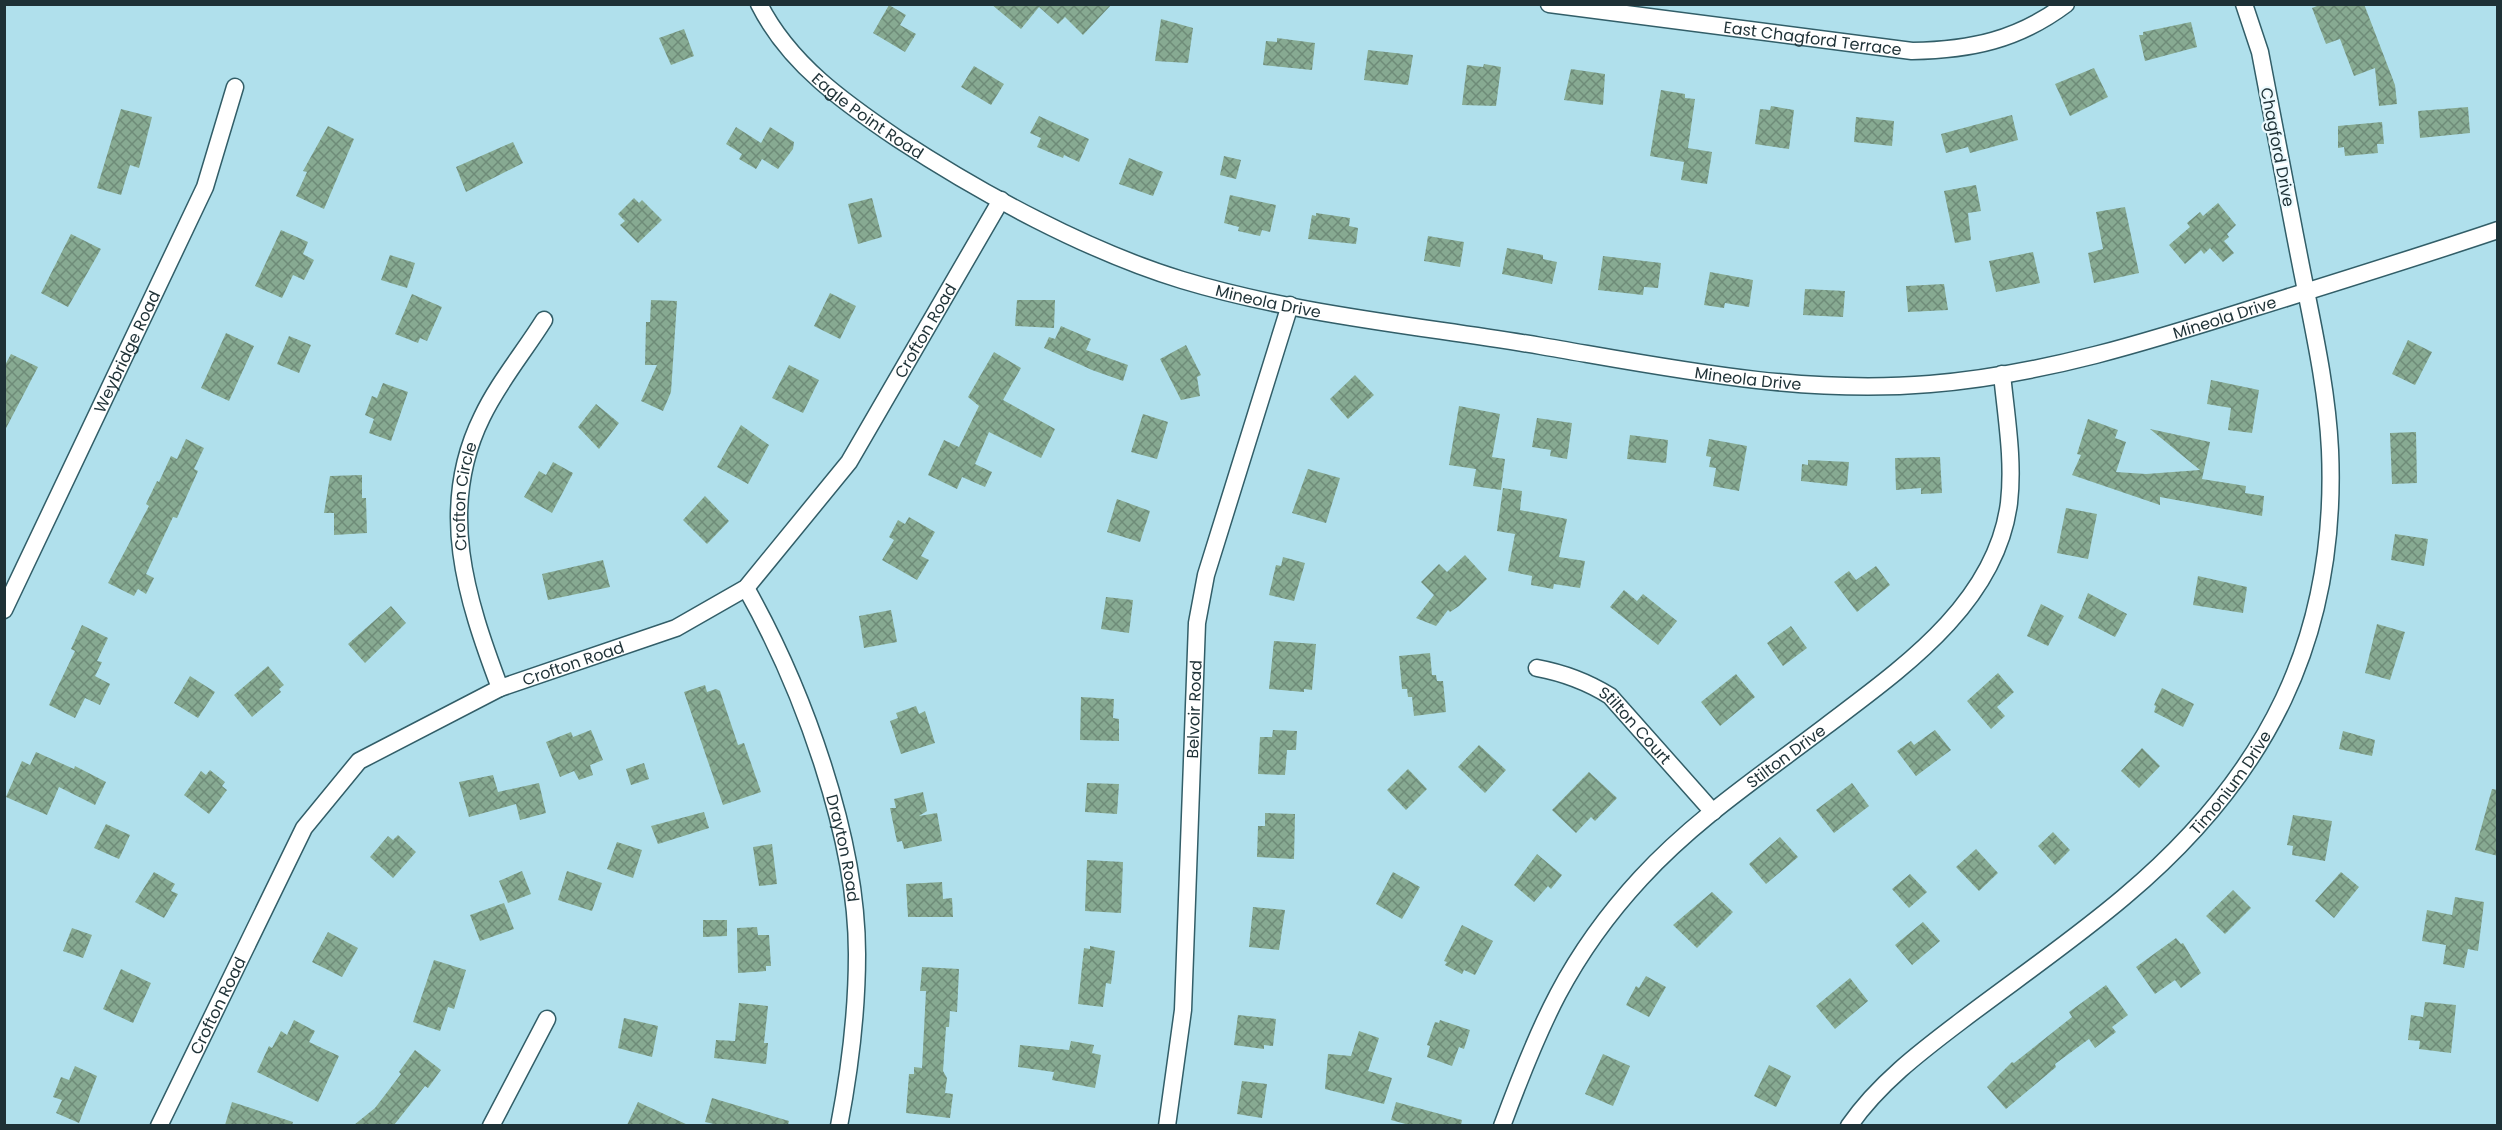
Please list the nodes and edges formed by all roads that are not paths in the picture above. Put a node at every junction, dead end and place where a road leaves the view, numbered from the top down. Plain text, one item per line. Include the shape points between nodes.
1 (759, 4) edge
2 (1549, 4) edge
3 (2066, 4) edge
4 (2244, 4) edge
5 (235, 87) dead end
6 (1001, 200) junction
7 (2498, 230) edge
8 (2306, 291) junction
9 (1290, 305) junction
10 (544, 320) dead end
11 (2002, 374) junction
12 (746, 588) junction
13 (4, 610) edge
14 (1537, 668) dead end
15 (500, 687) junction
16 (1713, 812) junction
17 (547, 1019) dead end
18 (159, 1125) edge
19 (491, 1125) edge
20 (839, 1125) edge
21 (1167, 1125) edge
22 (1502, 1125) edge
23 (1849, 1125) edge

1 - 6 street, Eagle Point Road via 787,48 814,76 922,155
2 - 3 street, East Chagford Terrace via 1840,43 1942,51 2007,38 2041,23
4 - 8 street, Chagford Drive via 2260,52
5 - 13 street, Weybridge Road via 205,187
6 - 9 street, Mineola Drive via 1138,265 1185,281
6 - 12 street, Crofton Road via 849,462
7 - 8 street, Mineola Drive
8 - 11 street, Mineola Drive via 2137,345
8 - 23 street, Timonium Drive via 2330,449 2331,507 2326,562 2303,656 2261,742 2226,795 2161,866 1932,1043 1883,1085
9 - 11 street, Mineola Drive via 1729,378 1867,388 1936,384
9 - 21 street, Belvoir Road via 1206,574 1197,623 1183,1010
10 - 15 street, Crofton Circle via 482,415 459,484 461,555 470,597
11 - 16 street, Stilton Drive via 2011,472 2009,504 1992,559 1976,588 1921,650
12 - 15 street, Crofton Road via 676,628
12 - 20 street, Drayton Road via 771,633 808,724 846,852 857,953 849,1073
14 - 16 street, Stilton Court via 1591,684 1610,696
15 - 18 street, Crofton Road via 359,761 304,828
16 - 22 street, Stilton Drive via 1642,876 1574,962 1549,1007
17 - 19 street

